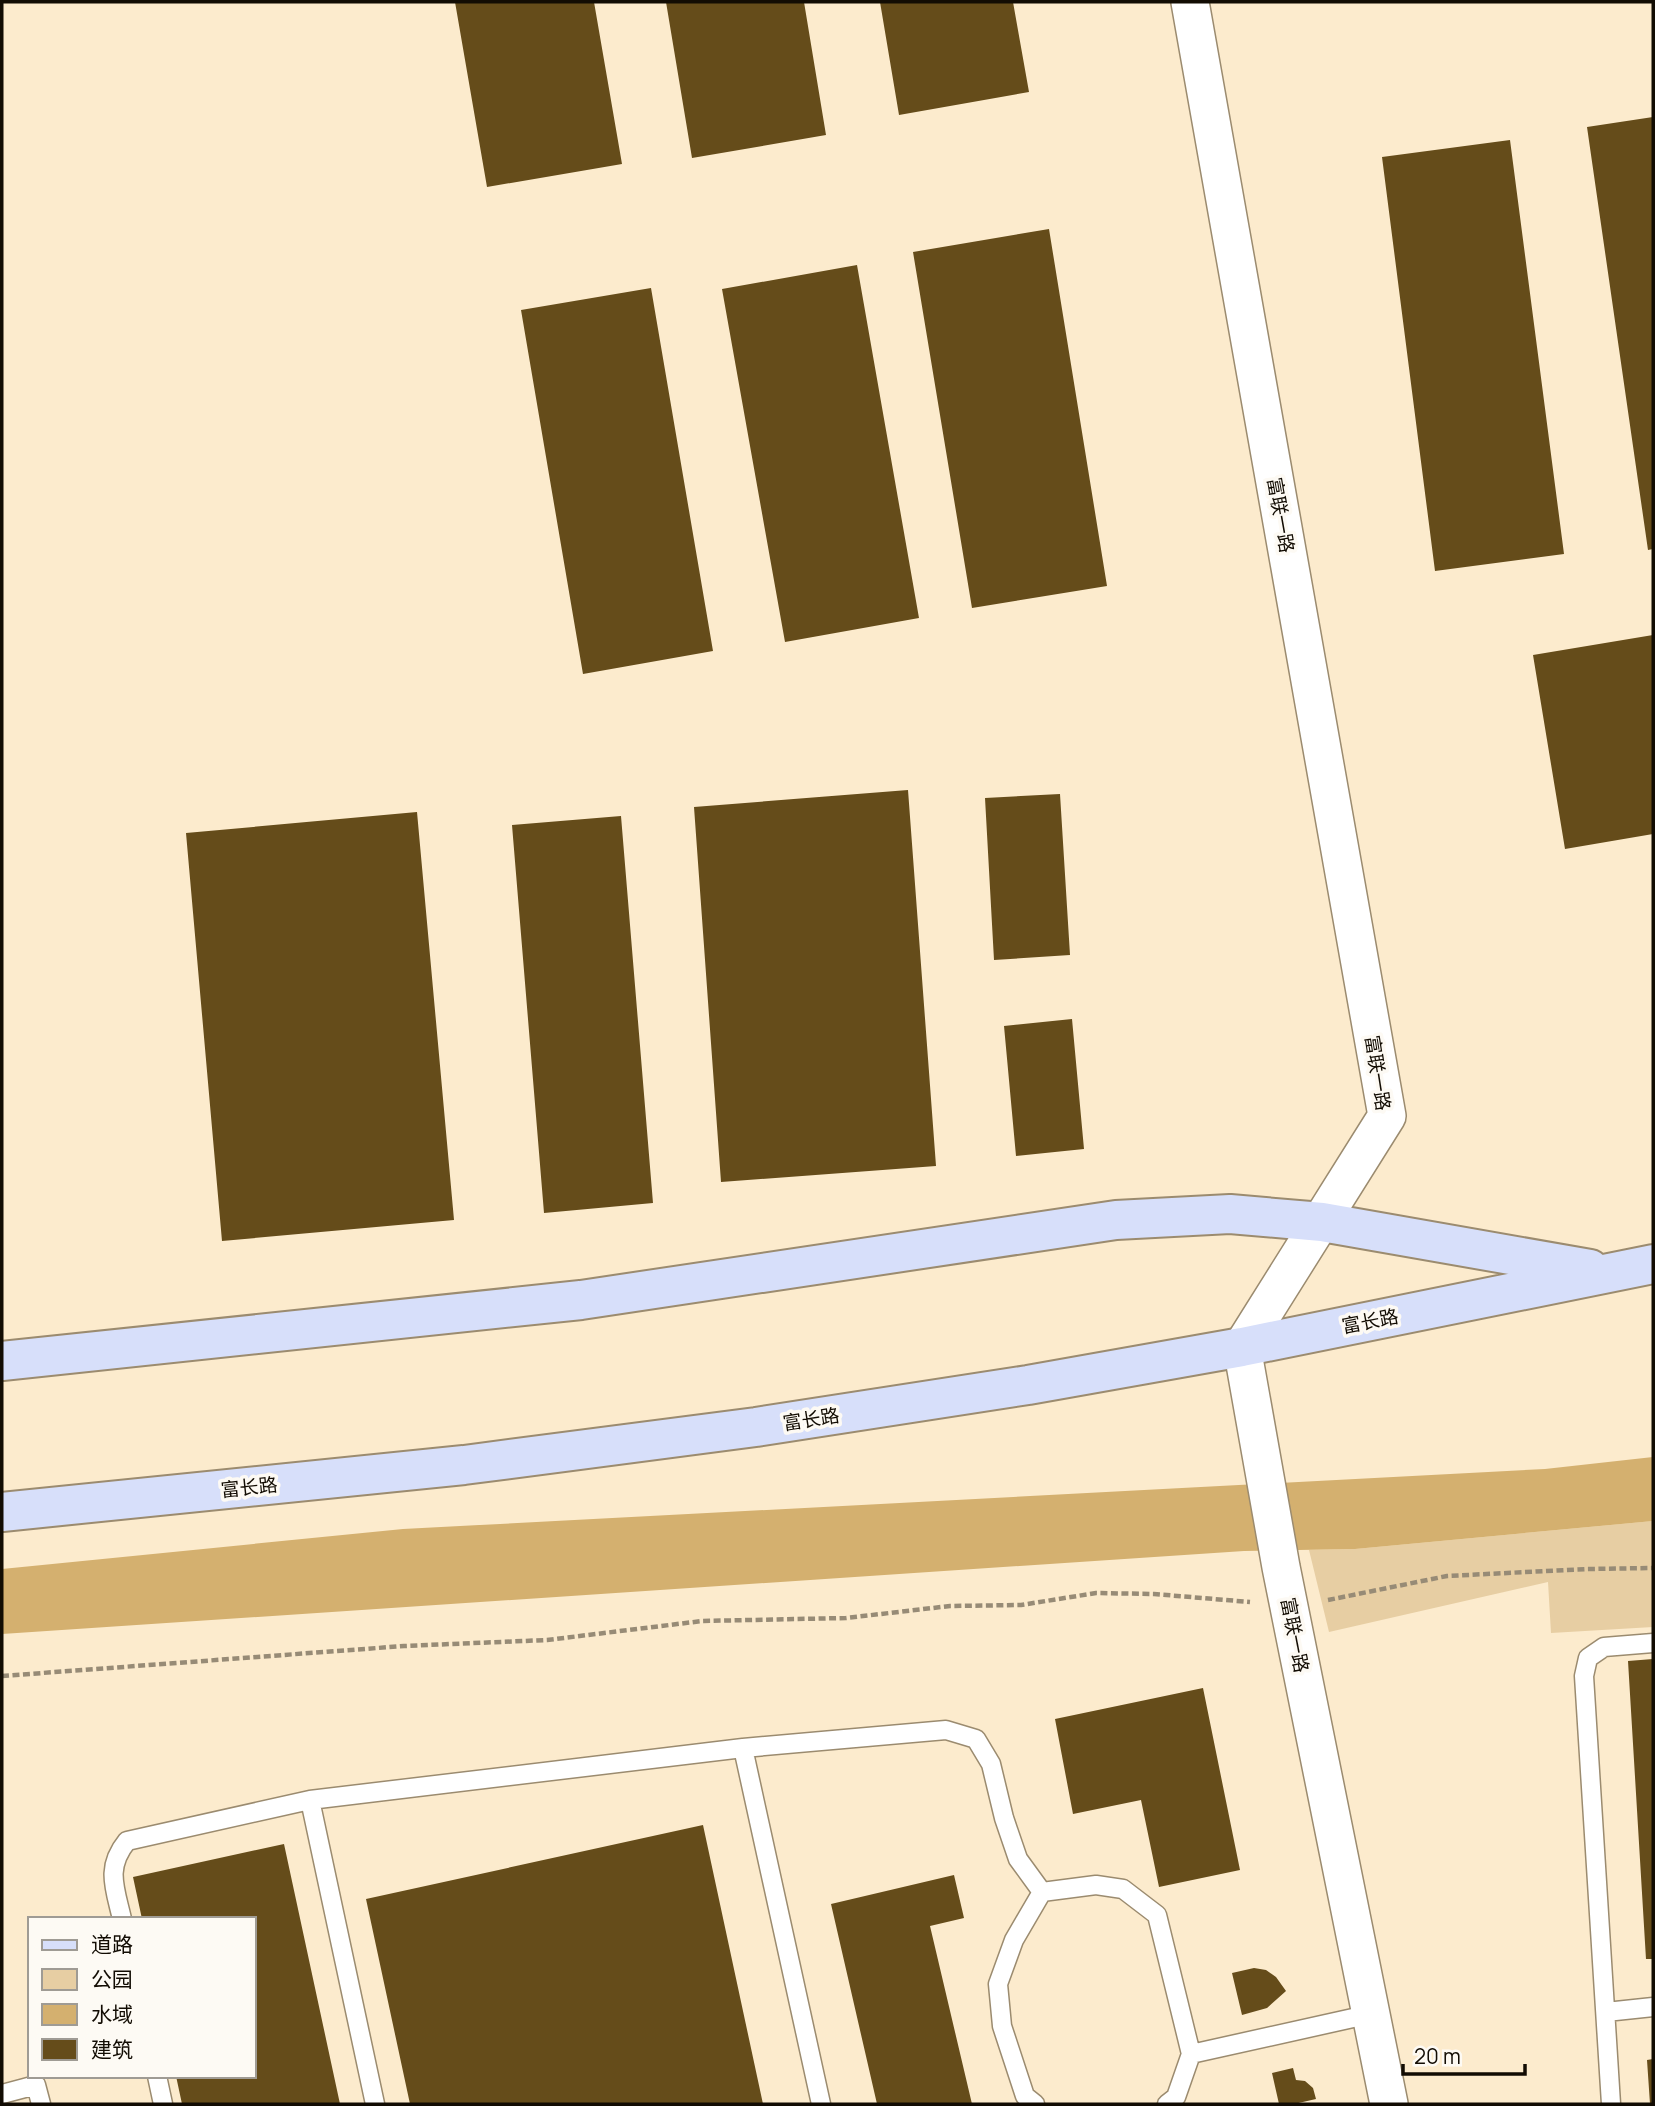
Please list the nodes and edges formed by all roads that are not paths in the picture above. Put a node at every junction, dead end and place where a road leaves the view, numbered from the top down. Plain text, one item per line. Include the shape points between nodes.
1 (1190, 2) edge
2 (1322, 1222) junction
3 (1653, 1264) edge
4 (1613, 1273) junction
5 (1242, 1347) junction
6 (2, 1361) edge
7 (2, 1512) edge
8 (1653, 1643) edge
9 (744, 1748) junction
10 (310, 1800) junction
11 (1042, 1892) junction
12 (122, 1917) edge
13 (1653, 2007) edge
14 (1606, 2012) junction
15 (1371, 2014) junction
16 (1191, 2054) junction
17 (157, 2078) edge
18 (2, 2094) edge
19 (41, 2104) edge
20 (163, 2104) edge
21 (375, 2104) edge
22 (821, 2104) edge
23 (1035, 2104) edge
24 (1167, 2104) edge
25 (1389, 2104) edge
26 (1611, 2104) edge

1 - 2 street, 富联一路 via 1387,1116
2 - 4 main road, 富长路
2 - 5 street, 富联一路
2 - 6 main road, 富长路 via 1230,1214 1116,1220 581,1300
3 - 4 main road, 富长路
4 - 5 main road, 富长路
5 - 7 main road, 富长路 via 756,1427 464,1465
5 - 15 street, 富联一路
8 - 14 lane via 1604,1647 1588,1658 1584,1676
9 - 10 lane
9 - 11 lane via 946,1730 976,1739 991,1764 1018,1859
9 - 22 lane
10 - 12 lane via 127,1842 116,1854 113,1876
10 - 21 lane
11 - 16 lane via 1096,1885 1123,1889 1157,1915
11 - 23 lane via 1014,1940 998,1984 1002,2026 1025,2096
13 - 14 lane
14 - 26 lane
15 - 16 lane
15 - 25 street, 富联一路
16 - 24 lane via 1176,2097
17 - 20 lane
18 - 19 lane via 36,2085

